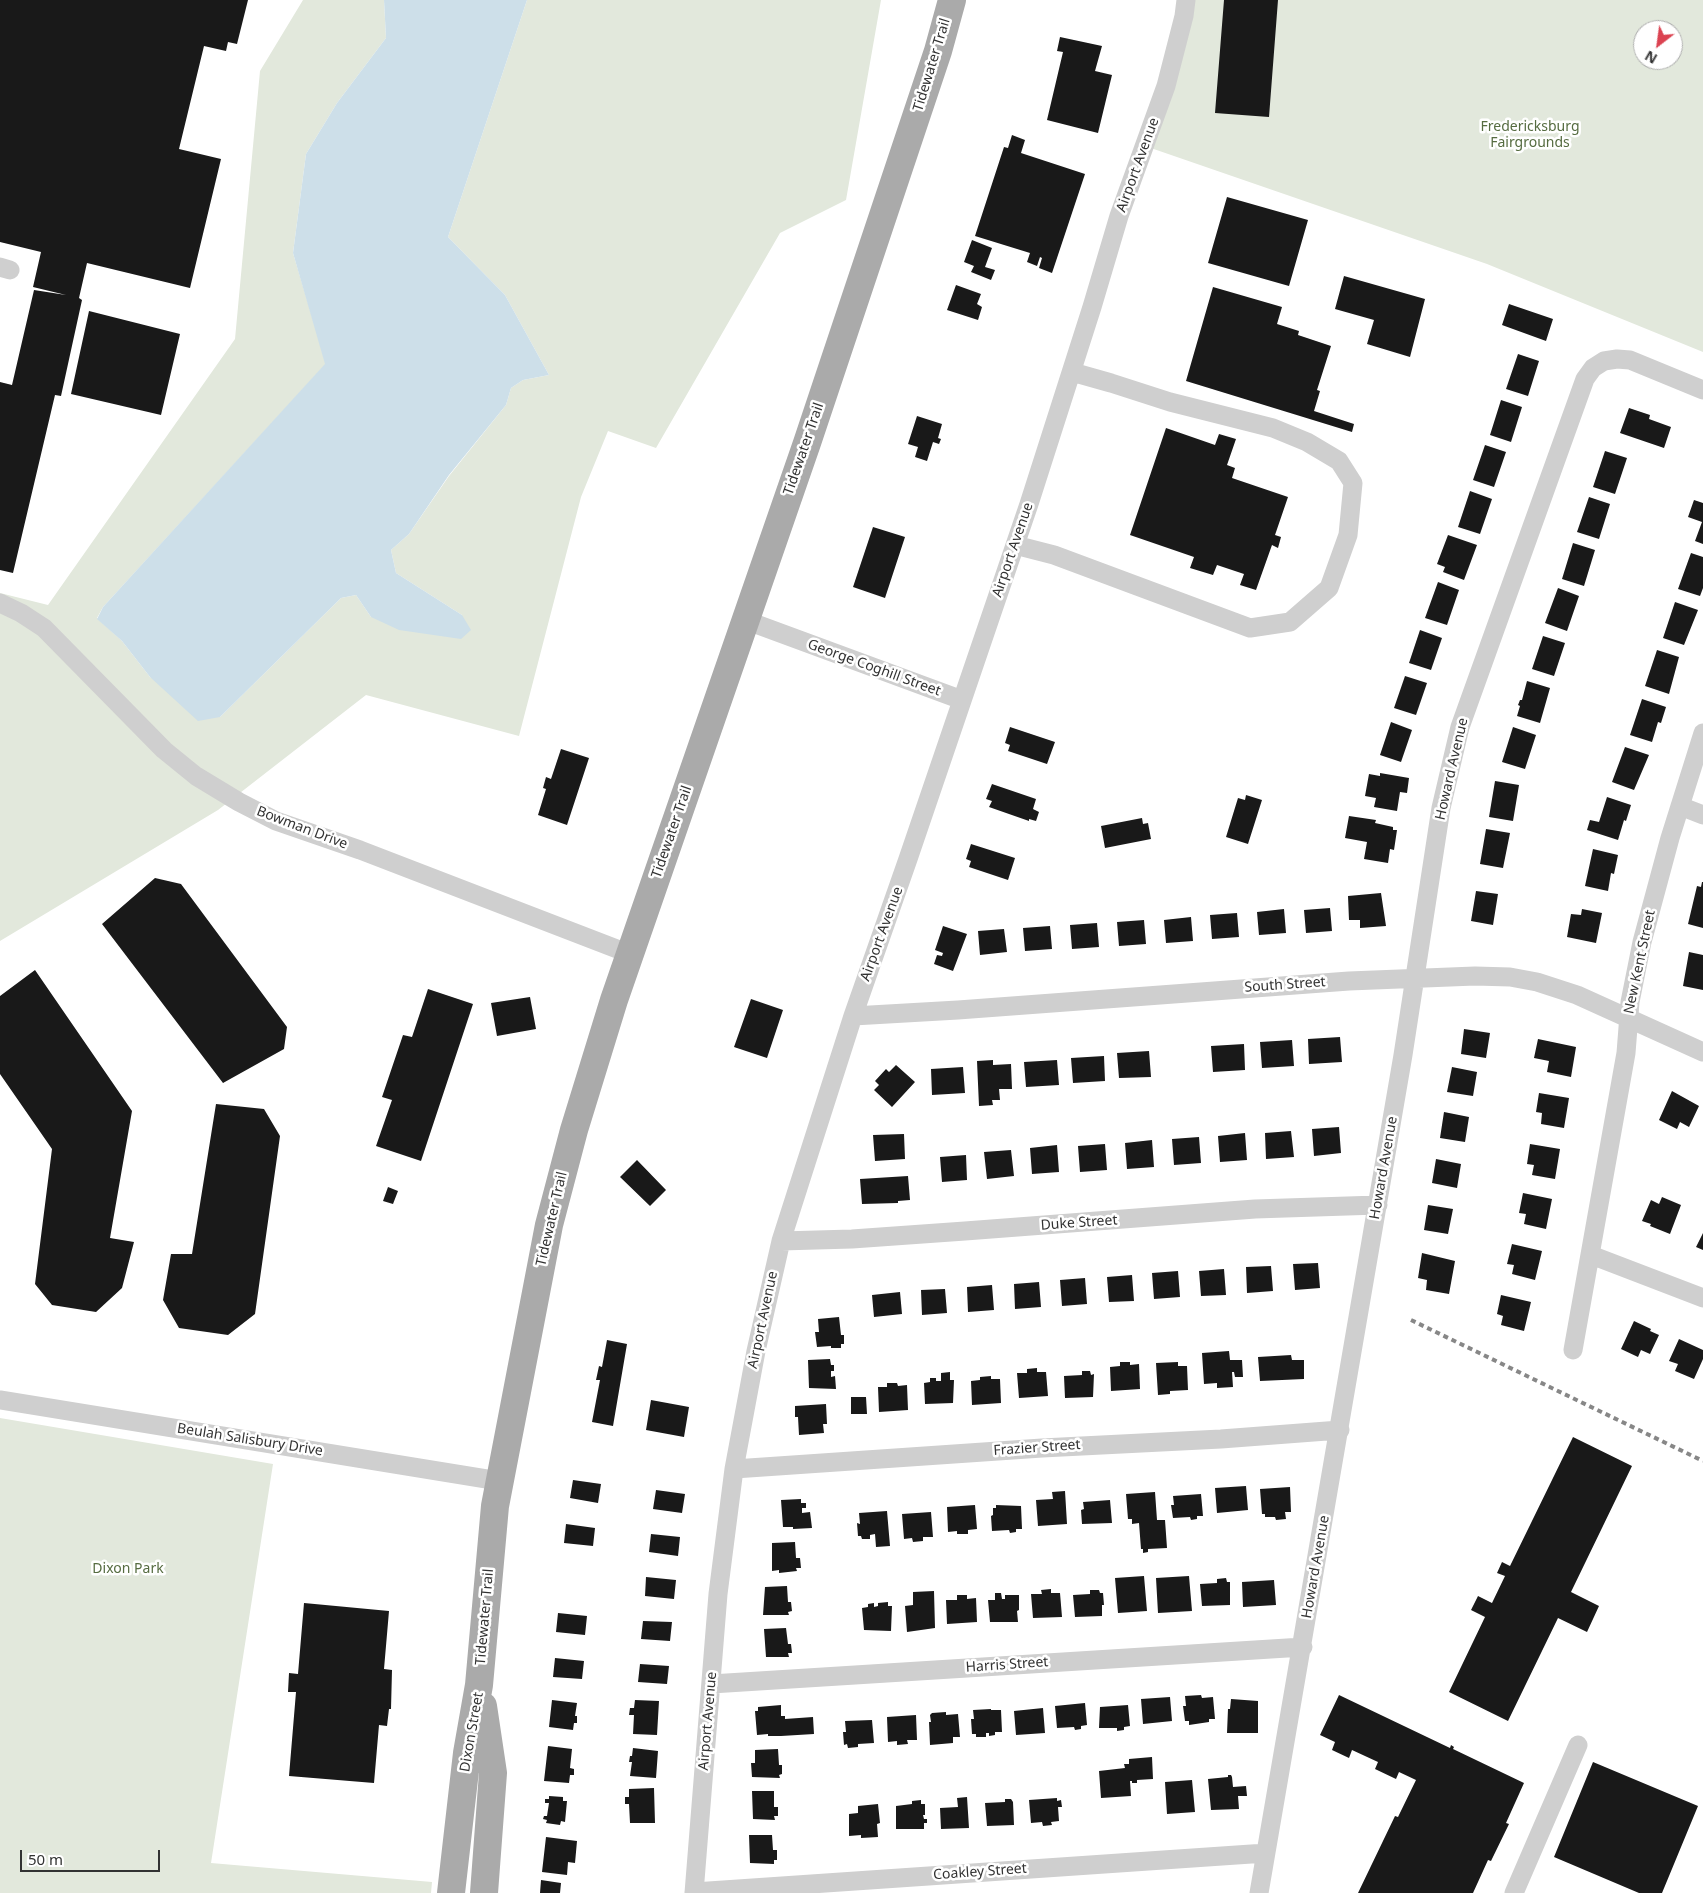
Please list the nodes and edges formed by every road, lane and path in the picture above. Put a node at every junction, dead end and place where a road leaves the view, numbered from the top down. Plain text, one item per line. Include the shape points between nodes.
1 (952, 0) edge
2 (1186, 0) edge
3 (1072, 372) junction
4 (1703, 390) edge
5 (1015, 545) junction
6 (0, 603) edge
7 (745, 620) junction
8 (962, 700) junction
9 (1703, 734) edge
10 (1680, 806) junction
11 (1703, 814) edge
12 (630, 954) junction
13 (1415, 978) junction
14 (853, 1016) junction
15 (1628, 1018) junction
16 (1703, 1052) edge
17 (1378, 1205) junction
18 (781, 1241) junction
19 (1591, 1255) junction
20 (1703, 1298) edge
21 (1573, 1350) dead end
22 (0, 1400) edge
23 (1340, 1430) junction
24 (734, 1469) junction
25 (499, 1481) junction
26 (1303, 1647) junction
27 (711, 1684) junction
28 (479, 1685) junction
29 (1578, 1744) dead end
30 (1266, 1853) junction
31 (694, 1892) edge
32 (451, 1893) edge
33 (484, 1893) edge
34 (1259, 1893) edge
35 (1514, 1893) edge

1 - 7 main road, Tidewater Trail via 938,51
2 - 3 street, Airport Avenue via 1166,86 1119,216
3 - 5 street, Airport Avenue
3 - 5 street via 1170,402 1273,428 1339,460 1353,483 1348,535 1329,588 1290,622 1250,628 1054,555
4 - 13 street, Howard Avenue via 1630,360 1604,362 1593,368 1585,379 1460,727 1441,808
5 - 8 street, Airport Avenue
6 - 12 street, Bowman Drive via 44,628 164,750 196,776 238,802 276,821
7 - 8 street, George Coghill Street
7 - 12 main road, Tidewater Trail
8 - 14 street, Airport Avenue
9 - 10 street, New Kent Street
10 - 11 street
10 - 15 street, New Kent Street via 1642,942
12 - 25 main road, Tidewater Trail via 574,1130 549,1225
13 - 14 street, South Street
13 - 15 street, South Street via 1475,976 1537,982 1577,995
13 - 17 street, Howard Avenue
14 - 18 street, Airport Avenue
15 - 16 street, South Street
15 - 19 street, New Kent Street via 1626,1053
17 - 18 street, Duke Street via 1254,1209
17 - 23 street, Howard Avenue
18 - 24 street, Airport Avenue
19 - 20 street
19 - 21 street, New Kent Street
22 - 25 street, Beulah Salisbury Drive
23 - 24 street, Frazier Street
23 - 26 street, Howard Avenue
24 - 27 street, Airport Avenue via 718,1594
25 - 28 main road, Tidewater Trail
26 - 27 street, Harris Street
26 - 30 street, Howard Avenue
27 - 31 street, Airport Avenue
28 - 32 main road, Dixon Street via 467,1753
28 - 33 main road, Dixon Street via 493,1773
29 - 35 street
30 - 31 street, Coakley Street
30 - 34 street, Howard Avenue

